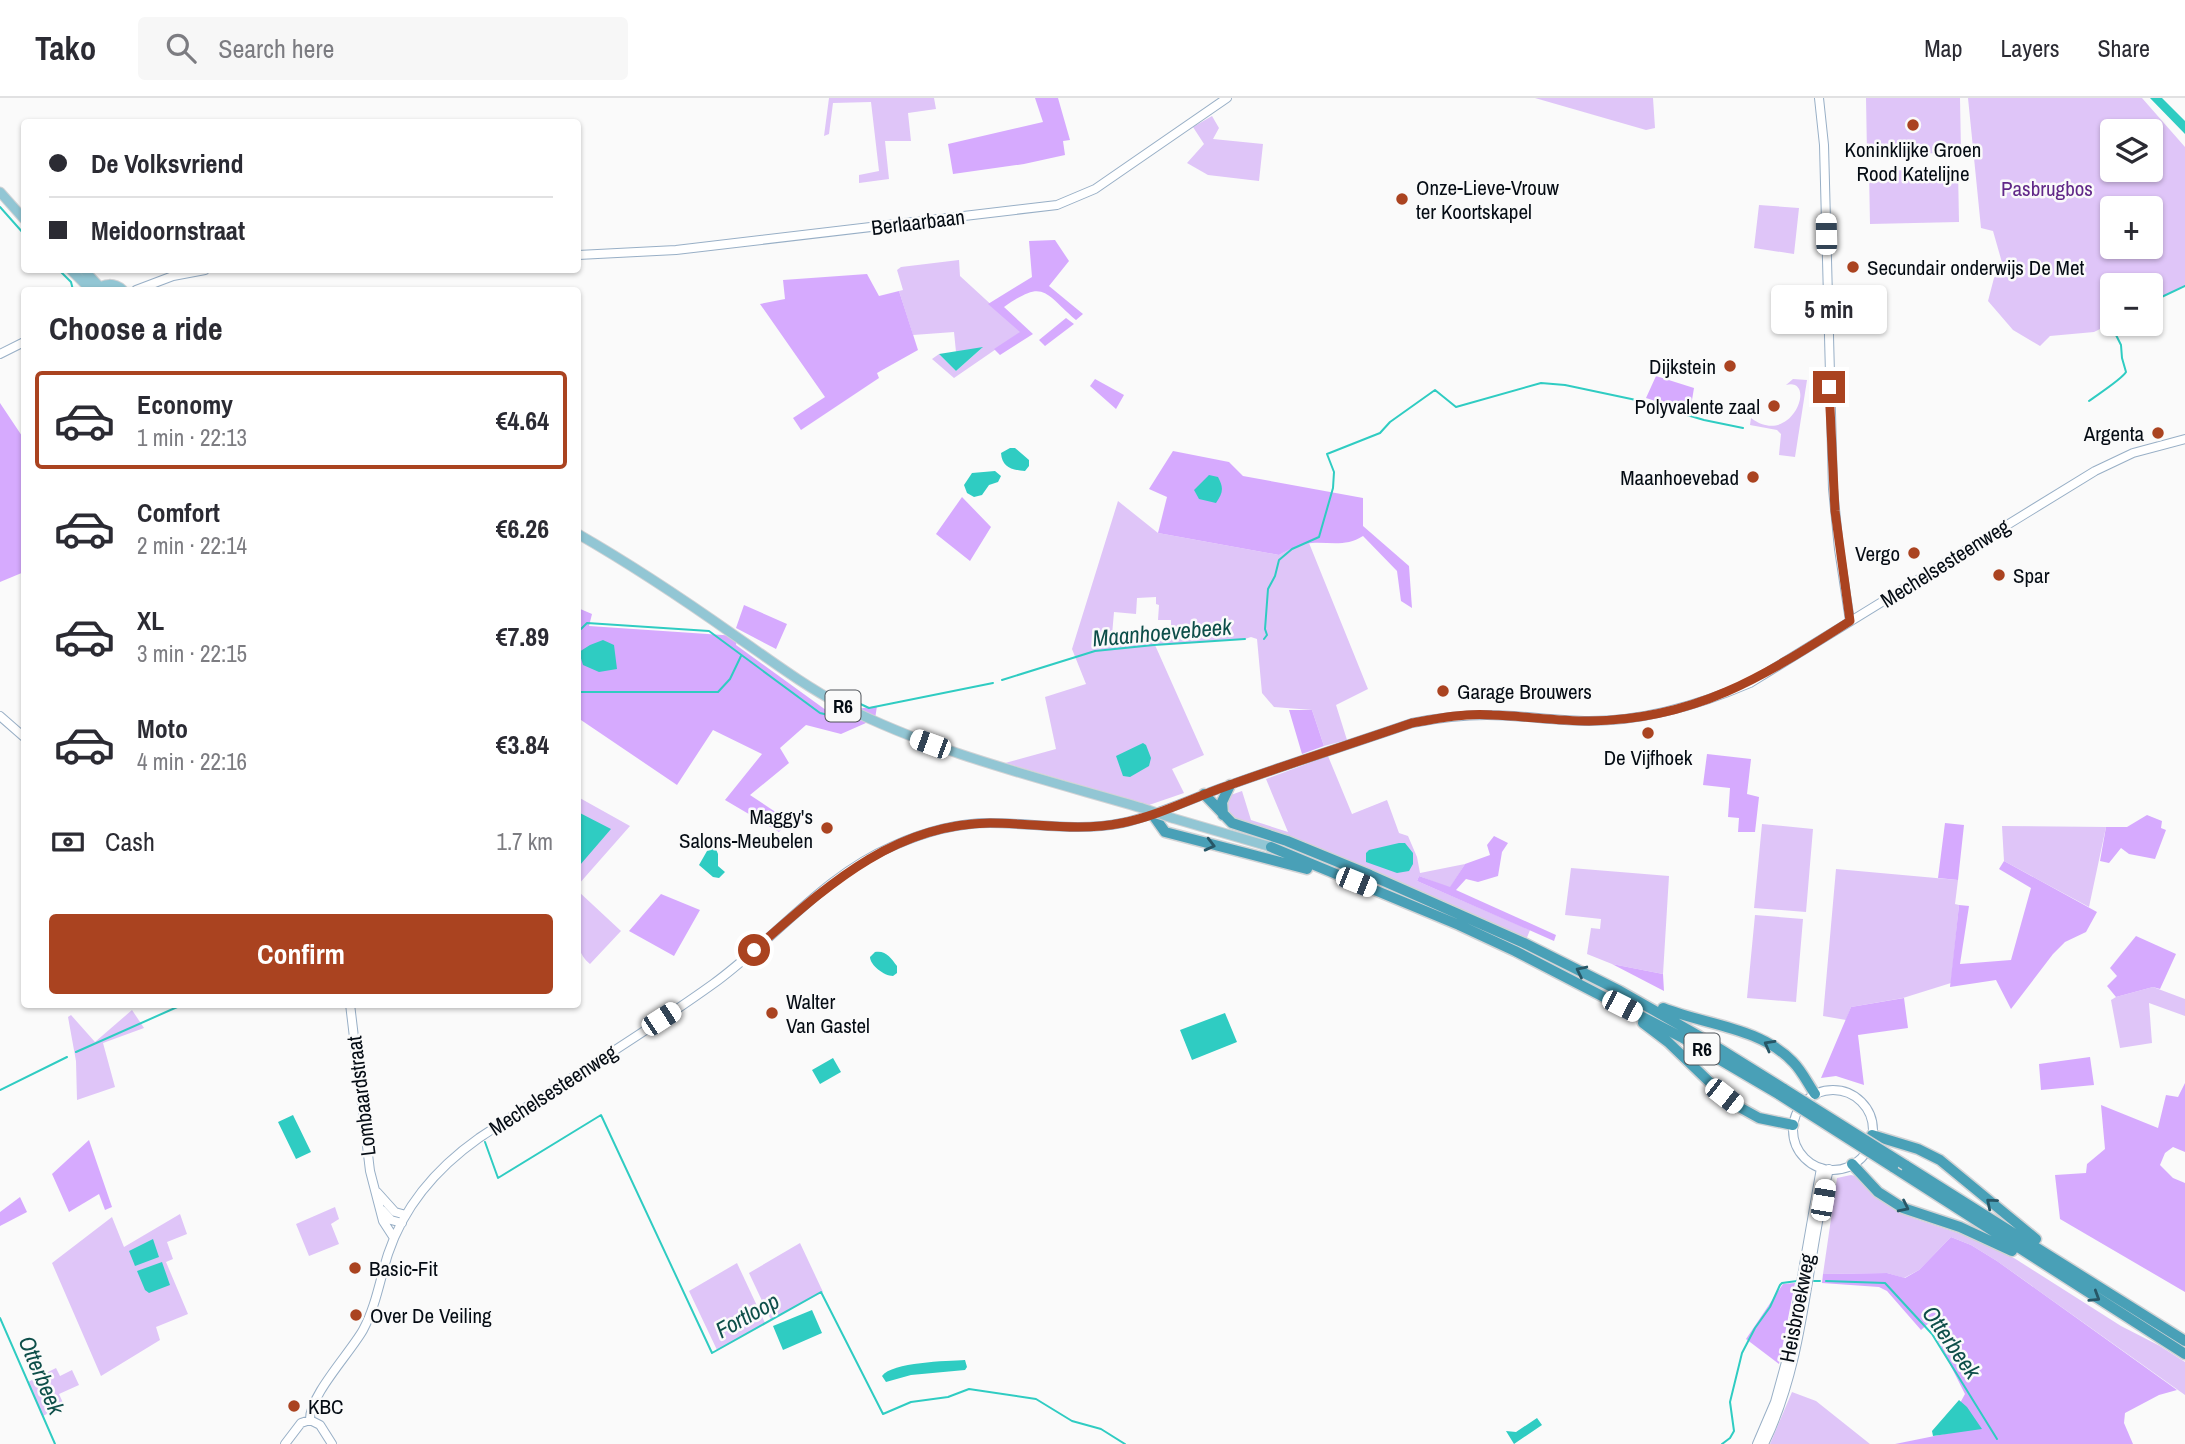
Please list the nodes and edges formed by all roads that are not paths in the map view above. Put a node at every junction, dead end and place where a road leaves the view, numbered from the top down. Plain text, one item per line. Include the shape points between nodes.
1 (1227, 98) edge
2 (1819, 98) edge
3 (0, 192) edge
4 (21, 214) edge
5 (581, 255) edge
6 (75, 273) edge
7 (189, 273) edge
8 (93, 287) edge
9 (144, 287) edge
10 (21, 344) edge
11 (0, 354) edge
12 (2185, 439) edge
13 (581, 536) edge
14 (1850, 621) junction
15 (0, 716) edge
16 (21, 734) edge
17 (1230, 785) junction
18 (1204, 794) junction
19 (1153, 815) junction
20 (1223, 815) junction
21 (1271, 847) junction
22 (1356, 882) junction
23 (1384, 882) junction
24 (1637, 1000) junction
25 (1622, 1006) junction
26 (351, 1008) edge
27 (1782, 1092) junction
28 (1815, 1094) junction
29 (1793, 1125) junction
30 (1872, 1135) junction
31 (1852, 1164) junction
32 (1825, 1168) junction
33 (373, 1186) junction
34 (379, 1205) junction
35 (404, 1219) junction
36 (394, 1238) junction
37 (2053, 1257) junction
38 (2038, 1260) junction
39 (2185, 1341) edge
40 (2185, 1354) edge
41 (310, 1420) junction
42 (285, 1444) edge
43 (332, 1444) edge
44 (1758, 1444) edge
45 (1764, 1444) edge

1 - 5 street, Berlaarbaan via 1095,189 1057,205 690,248
2 - 14 street via 1833,489
3 - 4 main road
6 - 8 main road
7 - 9 street
10 - 11 street
12 - 14 street, Mechelsesteenweg via 2133,453 2095,471
13 - 21 main road, R6, bridge via 641,571 793,676 885,726 946,750
14 - 17 street, Mechelsesteenweg via 1750,682 1667,712 1588,721 1490,715 1437,718
15 - 16 street
17 - 18 street, Mechelsesteenweg
17 - 20 highway via 1222,802
18 - 19 street, Mechelsesteenweg
18 - 20 highway
19 -> 22 highway via 1164,832
19 - 35 street, Mechelsesteenweg via 1096,827 990,823 953,827 925,833 862,862 714,983 456,1155 431,1180
20 - 23 highway
21 - 22 highway, R6
21 - 23 highway, R6
22 - 25 highway, R6 via 1459,925
24 -> 23 highway, R6 via 1524,943
24 - 27 highway, R6
28 -> 24 highway via 1794,1063 1755,1037
25 - 27 highway, R6
25 - 29 highway via 1741,1108 1759,1118
26 - 33 street, Lombaardstraat
27 - 37 highway, R6, bridge
27 - 38 highway, R6, bridge
28 - 29 street via 1800,1107
28 - 30 street via 1835,1090 1855,1097 1869,1112
29 - 32 street via 1798,1149 1808,1161
30 - 31 street via 1867,1150
37 -> 30 highway via 2045,1245 1940,1160
31 - 32 street
31 -> 38 highway via 1878,1192 1903,1208
32 - 44 street, Heisbroekweg via 1781,1384
32 - 45 street, Heisbroekweg via 1795,1352
33 - 34 street, Lombaardstraat
33 - 35 street, Lombaardstraat
34 - 35 street via 391,1220
34 - 36 street, Lombaardstraat
35 - 36 street, Mechelsesteenweg
36 - 41 street, Mechelsesteenweg via 370,1316 312,1404
37 - 39 highway, R6
38 -> 40 highway, R6
41 - 42 street, Mechelsesteenweg
41 - 43 street via 320,1425

